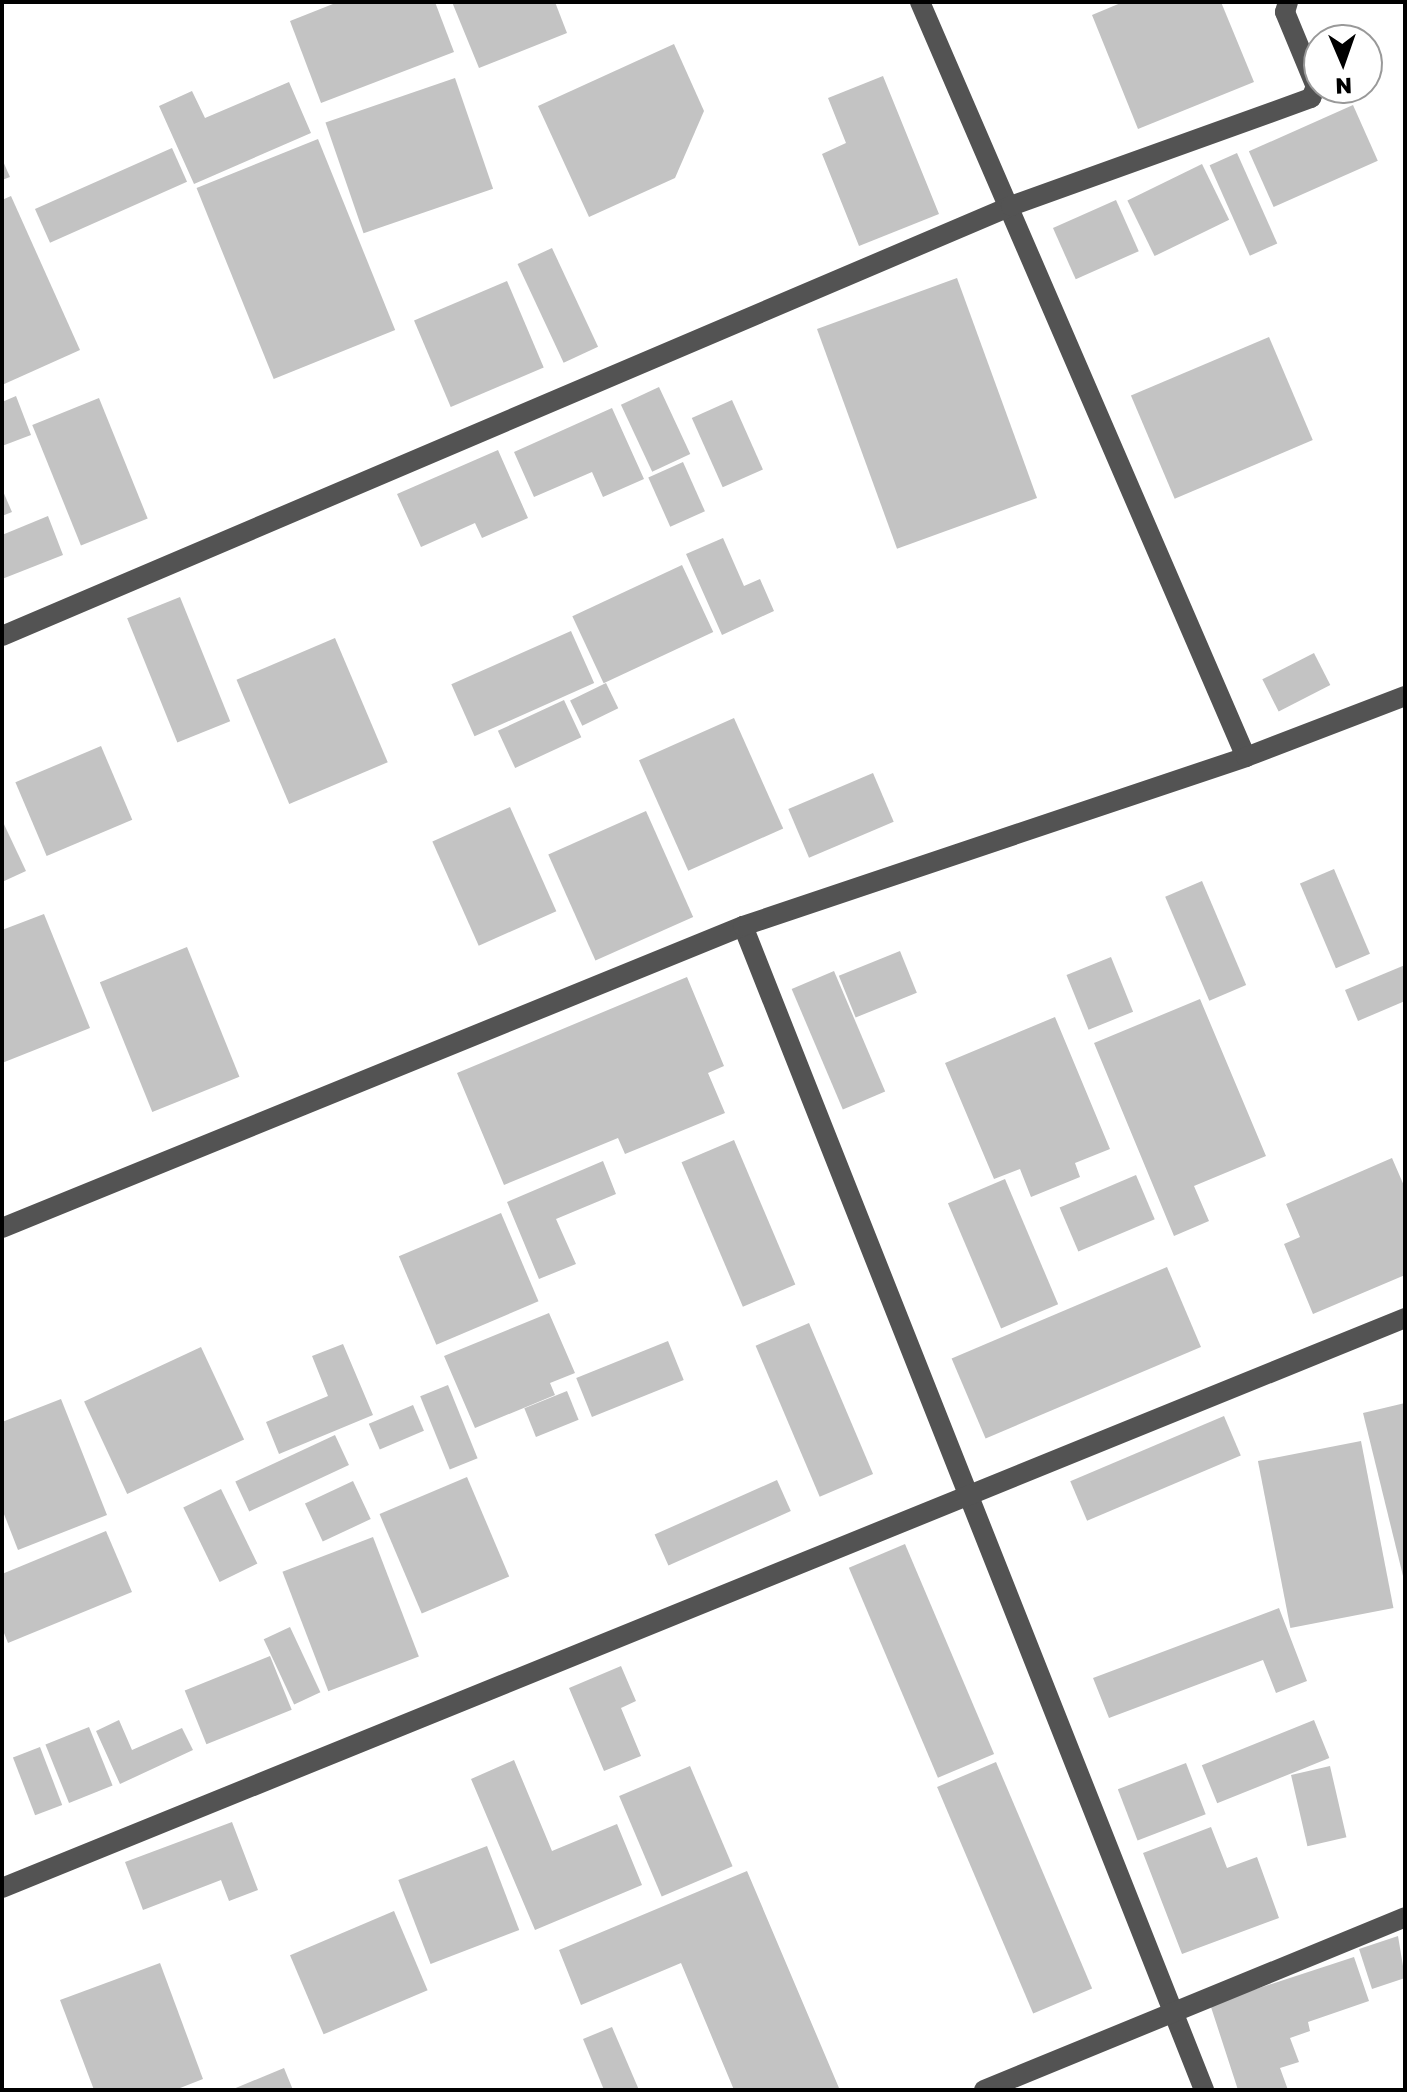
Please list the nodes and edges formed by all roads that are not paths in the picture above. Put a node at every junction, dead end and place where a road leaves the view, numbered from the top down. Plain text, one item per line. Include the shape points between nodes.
1 (920, 2) edge
2 (1288, 2) edge
3 (1011, 206) junction
4 (2, 636) edge
5 (1405, 696) edge
6 (1246, 757) junction
7 (743, 926) junction
8 (2, 1228) edge
9 (1405, 1318) edge
10 (966, 1497) junction
11 (2, 1888) edge
12 (1405, 1917) edge
13 (1174, 2012) junction
14 (984, 2090) edge
15 (1204, 2090) edge

1 - 3 street
2 - 3 street via 1285,12 1316,87 1311,98
3 - 4 street
3 - 6 street
5 - 6 street
6 - 7 street
7 - 8 street
7 - 10 street
9 - 10 street
10 - 11 street
10 - 13 street
12 - 13 street
13 - 14 street
13 - 15 street

